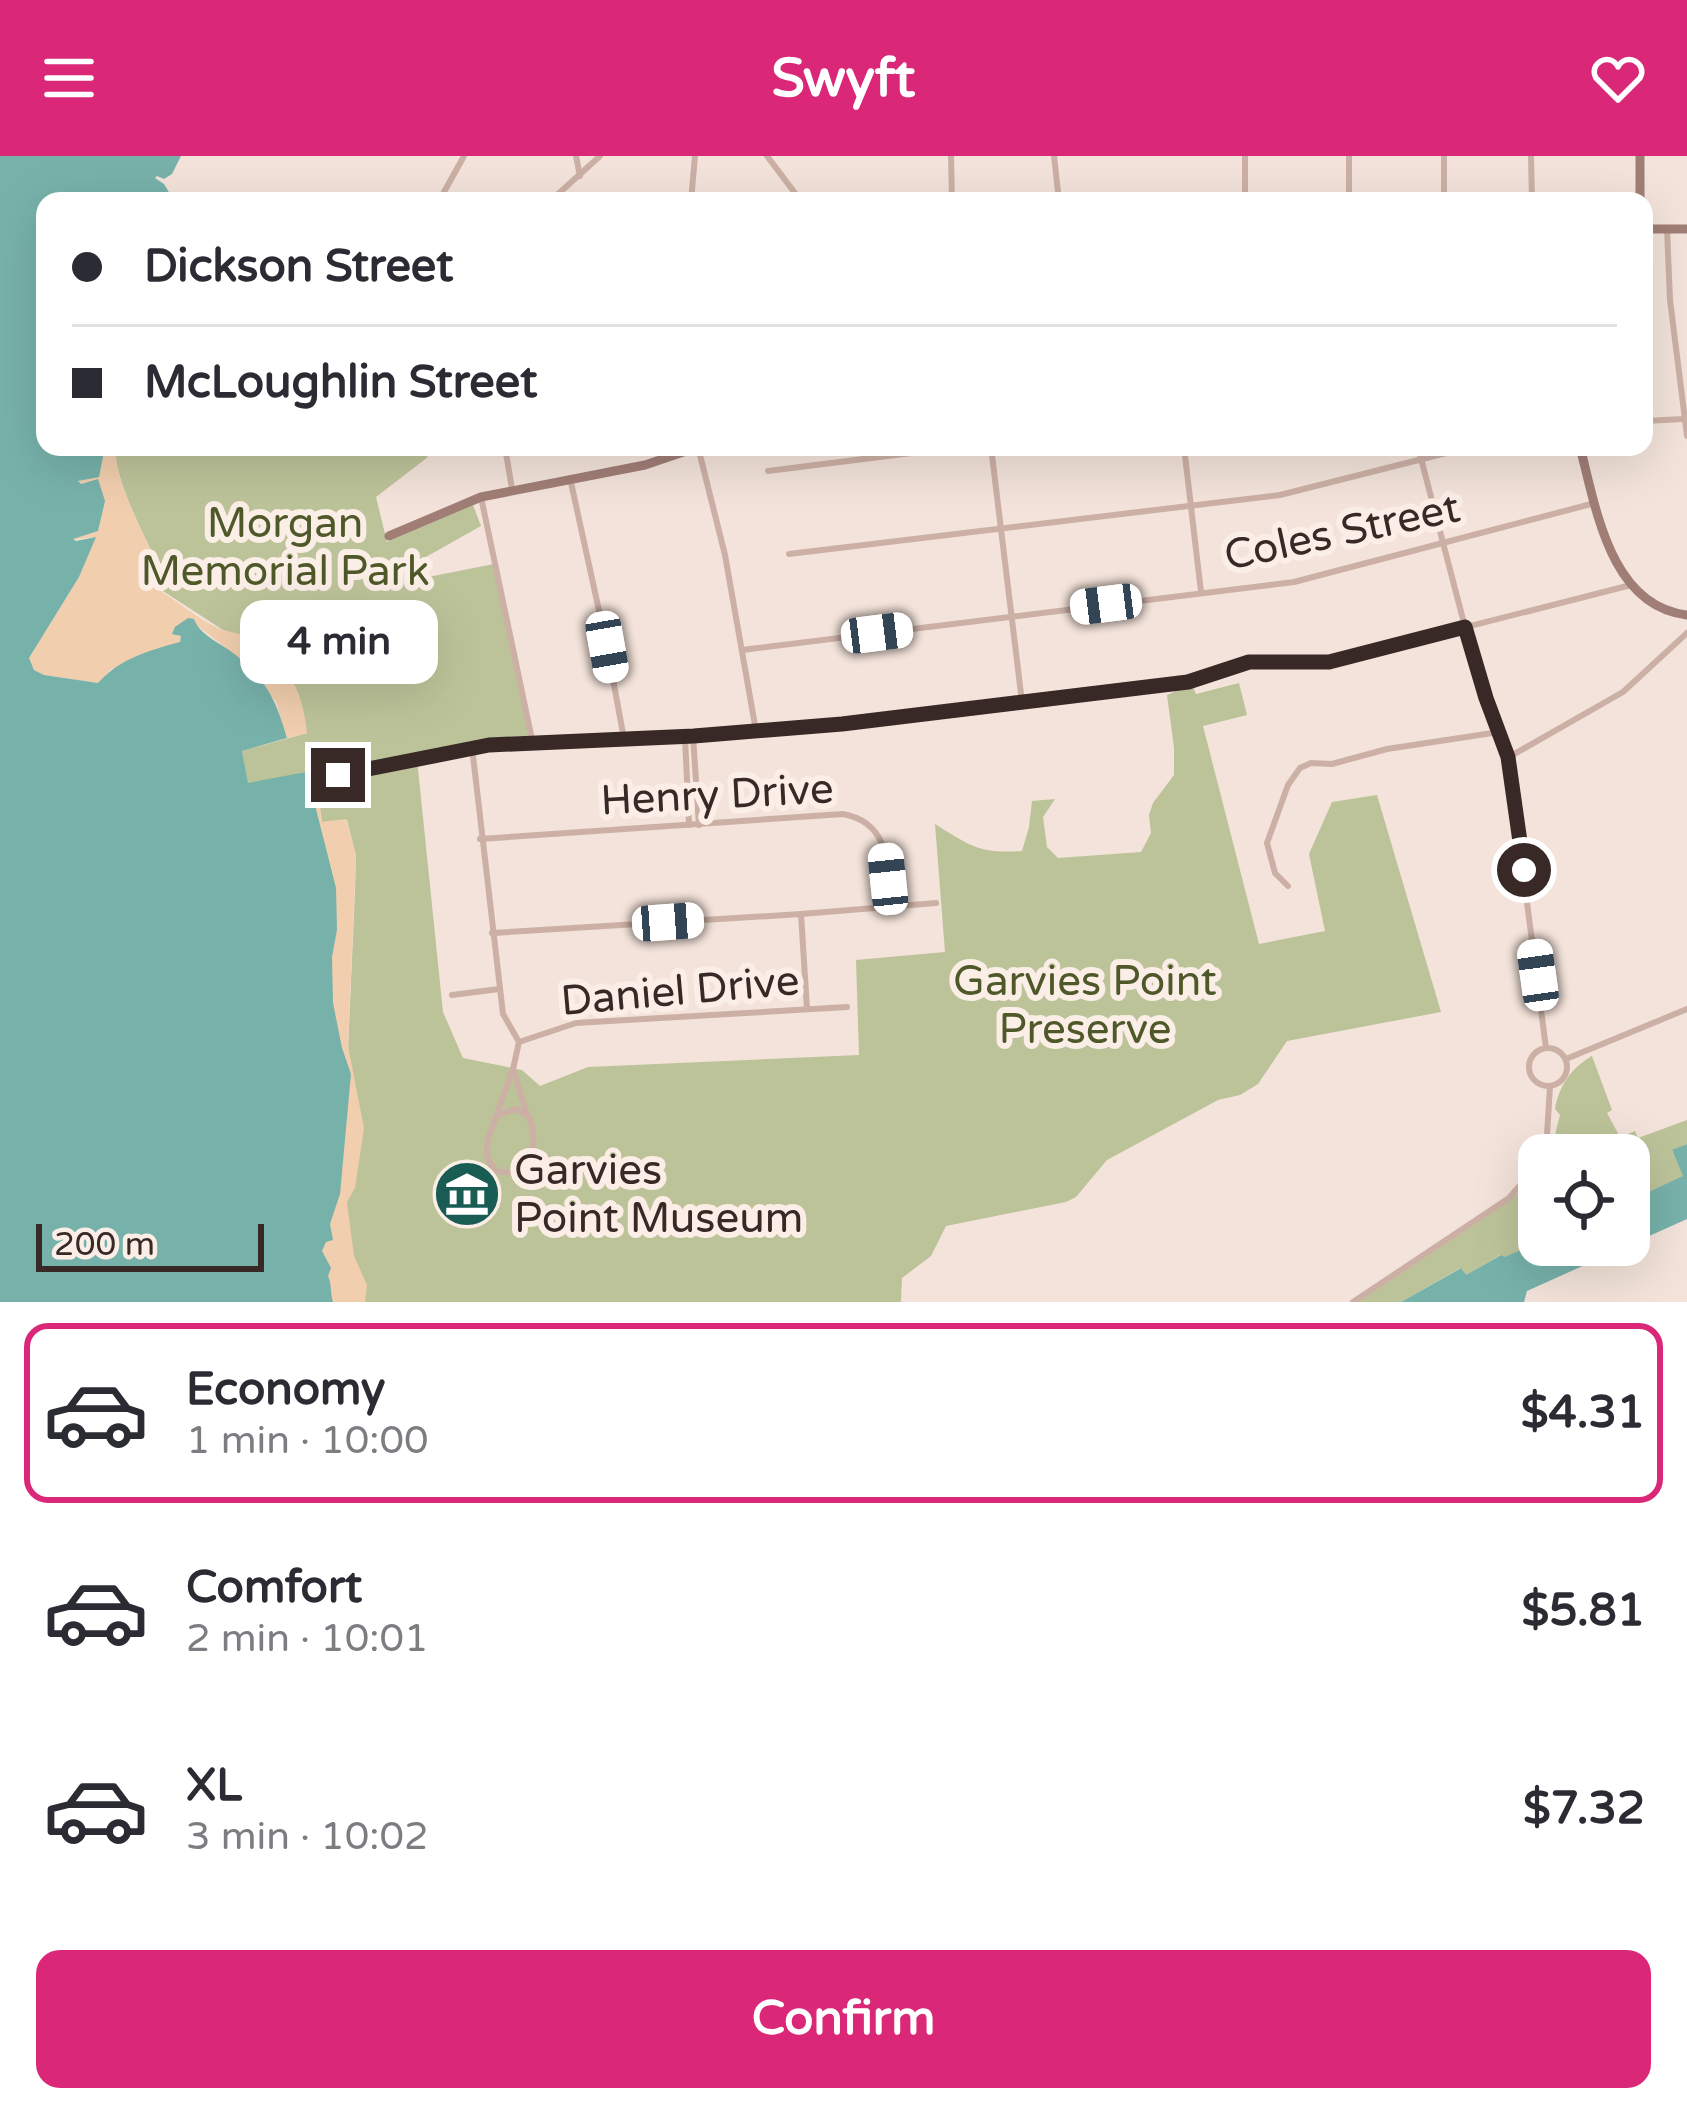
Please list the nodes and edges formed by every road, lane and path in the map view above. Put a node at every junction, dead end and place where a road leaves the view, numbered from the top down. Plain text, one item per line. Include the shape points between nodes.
1 (464, 156) edge
2 (576, 156) edge
3 (600, 156) edge
4 (695, 156) edge
5 (766, 156) edge
6 (951, 156) edge
7 (1054, 156) edge
8 (1245, 156) edge
9 (1349, 156) edge
10 (1444, 156) edge
11 (1531, 156) edge
12 (1640, 156) edge
13 (580, 176) junction
14 (789, 188) junction
15 (444, 192) edge
16 (561, 192) edge
17 (692, 192) edge
18 (789, 192) edge
19 (793, 192) edge
20 (952, 192) edge
21 (1058, 192) edge
22 (1245, 192) edge
23 (1349, 192) edge
24 (1444, 192) edge
25 (1532, 192) edge
26 (1640, 192) edge
27 (1653, 229) edge
28 (1667, 229) junction
29 (1687, 229) edge
30 (1684, 419) edge
31 (1653, 421) edge
32 (1687, 436) edge
33 (506, 456) edge
34 (672, 456) edge
35 (700, 456) edge
36 (887, 456) edge
37 (992, 456) edge
38 (1185, 456) edge
39 (1420, 456) edge
40 (1433, 456) edge
41 (1582, 456) edge
42 (1421, 459) junction
43 (768, 471) dead end
44 (570, 478) junction
45 (512, 489) junction
46 (481, 497) junction
47 (1594, 503) junction
48 (1191, 506) junction
49 (1001, 529) junction
50 (389, 536) dead end
51 (1443, 543) junction
52 (789, 554) dead end
53 (1632, 585) junction
54 (1201, 592) junction
55 (1012, 615) junction
56 (1687, 615) edge
57 (1465, 627) junction
58 (1687, 633) edge
59 (742, 650) junction
60 (1022, 702) junction
61 (756, 731) junction
62 (1499, 732) junction
63 (689, 737) junction
64 (624, 739) junction
65 (532, 744) junction
66 (472, 748) junction
67 (1508, 757) junction
68 (322, 778) dead end
69 (689, 825) junction
70 (699, 825) junction
71 (480, 839) junction
72 (1288, 886) dead end
73 (936, 903) dead end
74 (891, 905) junction
75 (801, 914) junction
76 (492, 933) junction
77 (499, 989) junction
78 (452, 995) dead end
79 (847, 1007) dead end
80 (807, 1009) junction
81 (1687, 1010) edge
82 (519, 1042) junction
83 (1546, 1048) junction
84 (1566, 1059) junction
85 (513, 1069) junction
86 (1550, 1086) junction
87 (498, 1115) junction
88 (528, 1115) junction
89 (1546, 1134) edge
90 (1518, 1187) edge
91 (1354, 1302) edge

1 - 15 street
2 - 13 street
3 - 13 street
4 - 17 street
5 - 14 street
6 - 20 street
7 - 21 street
8 - 22 street
9 - 23 street
10 - 24 street
11 - 25 street
12 - 26 street
13 - 16 street
14 - 18 street
14 - 19 street
27 - 28 street
28 - 29 street
28 - 30 street
30 - 31 street
30 - 32 street
33 - 45 street
34 - 44 street
35 - 59 street
36 - 43 street
37 - 49 street
38 - 48 street
39 - 42 street
40 - 42 street
41 - 47 street
42 - 48 street via 1280,495
42 - 51 street
44 - 45 street
44 - 64 street
45 - 46 street
46 - 50 street
46 - 65 street
47 - 51 street, Coles Street
47 - 53 street
48 - 49 street
48 - 54 street
49 - 52 street
49 - 55 street
51 - 54 street, Coles Street via 1308,579
51 - 57 street
53 - 56 street via 1653,606
53 - 57 street
54 - 55 street, Coles Street
55 - 59 street, Coles Street
55 - 60 street
57 - 60 street via 1329,662 1249,662 1188,682
57 - 62 street
58 - 67 street via 1623,692
59 - 61 street
60 - 61 street
61 - 63 street
62 - 67 street
62 - 72 street via 1300,768 1267,843 1274,873
63 - 64 street
63 - 69 street
63 - 70 street
64 - 65 street
65 - 66 street
66 - 68 street
66 - 71 street
67 - 83 street
69 - 70 street, Henry Drive
69 - 71 street, Henry Drive
70 - 74 street, Henry Drive via 853,816 883,846
71 - 76 street
73 - 74 street
74 - 75 street
75 - 76 street
75 - 80 street
76 - 77 street
77 - 78 street
77 - 82 street
79 - 80 street, Daniel Drive
80 - 82 street, Daniel Drive via 576,1023
81 - 84 street
82 - 85 street
83 - 84 street
83 - 86 street via 1531,1059 1530,1072
84 - 86 street via 1564,1078
85 - 87 street
85 - 88 street
86 - 89 street
87 - 88 street
87 - 88 street via 488,1160 509,1174 531,1154
90 - 91 street

